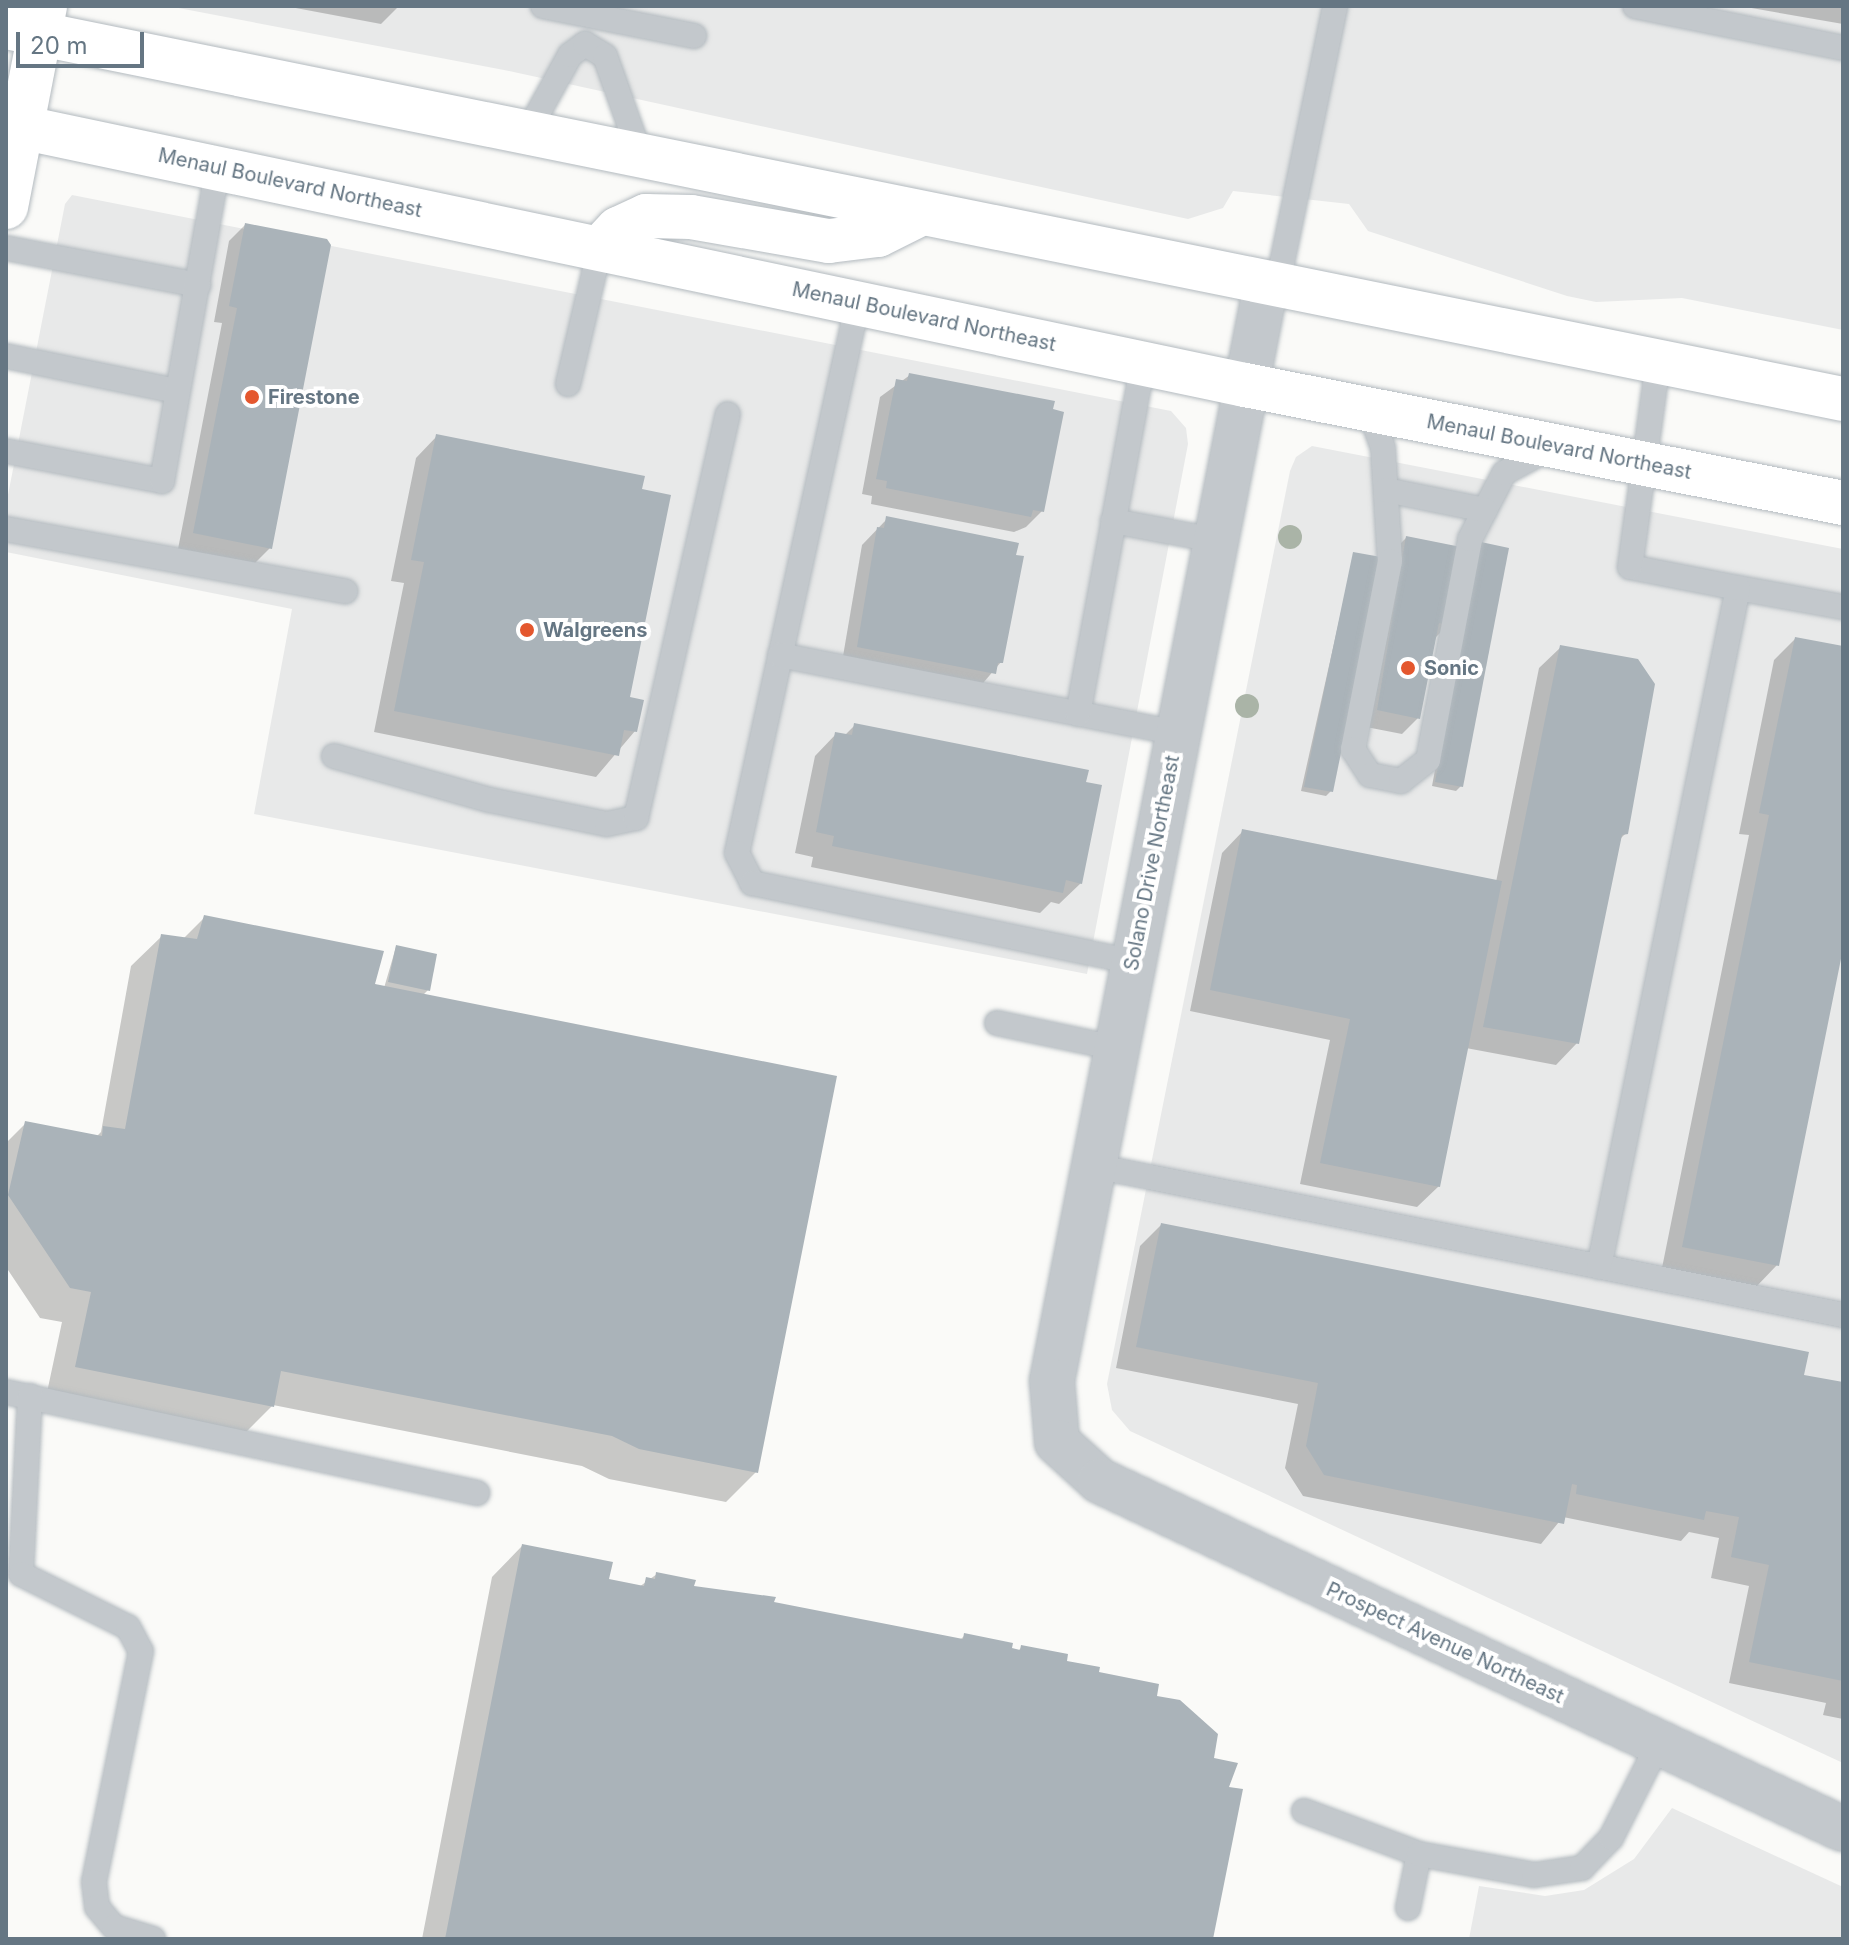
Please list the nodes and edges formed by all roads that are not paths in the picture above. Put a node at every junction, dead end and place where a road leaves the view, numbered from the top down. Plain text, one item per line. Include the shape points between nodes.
1 (543, 6) edge
2 (1335, 6) edge
3 (1635, 6) edge
4 (599, 17) junction
5 (30, 22) edge
6 (694, 36) dead end
7 (593, 48) junction
8 (1843, 48) edge
9 (13, 125) edge
10 (527, 133) junction
11 (641, 157) junction
12 (218, 167) junction
13 (6, 207) edge
14 (920, 214) junction
15 (6, 248) edge
16 (600, 248) junction
17 (198, 285) junction
18 (1272, 286) junction
19 (858, 302) junction
20 (6, 356) edge
21 (1658, 362) junction
22 (1143, 363) junction
23 (568, 384) dead end
24 (1245, 385) junction
25 (177, 391) junction
26 (1843, 399) edge
27 (1369, 409) junction
28 (728, 414) dead end
29 (1555, 446) junction
30 (6, 451) edge
31 (1645, 464) junction
32 (1386, 490) junction
33 (1843, 503) edge
34 (1485, 510) junction
35 (1113, 521) junction
36 (6, 529) edge
37 (1215, 540) junction
38 (1738, 588) junction
39 (345, 591) dead end
40 (1843, 607) edge
41 (780, 655) junction
42 (1078, 714) junction
43 (1178, 733) junction
44 (334, 756) dead end
45 (1133, 962) junction
46 (997, 1023) dead end
47 (1116, 1048) junction
48 (1094, 1166) junction
49 (1599, 1267) junction
50 (1843, 1315) edge
51 (18, 1394) edge
52 (1057, 1442) joint
53 (477, 1493) dead end
54 (1659, 1743) junction
55 (1304, 1811) dead end
56 (1843, 1829) edge
57 (1419, 1854) junction
58 (1408, 1908) dead end
59 (153, 1939) edge

1 - 4 lane
2 - 18 lane
3 - 8 lane
4 - 6 lane
4 - 7 lane
5 - 9 main road
5 - 10 main road
7 - 10 lane via 585,44 570,55
7 - 11 lane via 605,56
9 - 12 main road, Menaul Boulevard Northeast
9 - 13 main road
10 - 11 main road
11 - 14 main road
12 - 16 main road, Menaul Boulevard Northeast
12 - 17 lane
14 - 16 main road via 878,235 829,241 691,217 646,216 618,229
14 - 18 main road
15 - 17 lane
16 - 19 main road, Menaul Boulevard Northeast
16 - 23 lane
17 - 25 lane
18 - 21 main road
18 - 24 street, Solano Drive Northeast
19 - 22 main road, Menaul Boulevard Northeast
19 - 41 lane
20 - 25 lane
21 - 26 main road
21 - 31 lane
22 - 24 main road, Menaul Boulevard Northeast
22 - 35 lane
24 - 27 main road, Menaul Boulevard Northeast
24 - 37 street, Solano Drive Northeast
25 - 30 lane via 162,481
27 - 29 main road, Menaul Boulevard Northeast
27 - 32 lane via 1383,448
28 - 44 lane via 636,818 607,824 490,800
29 - 31 main road, Menaul Boulevard Northeast
29 - 34 lane via 1504,473
31 - 33 main road, Menaul Boulevard Northeast
31 - 38 lane via 1630,567
32 - 34 lane
32 - 34 lane via 1390,561 1353,749 1370,775 1401,781 1428,760 1470,539
35 - 37 lane
35 - 42 lane
36 - 39 lane
37 - 43 street, Solano Drive Northeast
38 - 40 lane
38 - 49 lane
41 - 42 lane
41 - 45 lane via 737,853 752,883
42 - 43 lane
43 - 45 street, Solano Drive Northeast
45 - 47 street, Solano Drive Northeast
46 - 47 lane
47 - 48 street, Solano Drive Northeast
48 - 49 lane
48 - 52 street, Solano Drive Northeast via 1052,1381
49 - 50 lane
51 - 53 lane
51 - 59 lane via 21,1574 128,1627 141,1651 94,1882 97,1907 114,1927
52 - 54 street, Prospect Avenue Northeast via 1100,1481
54 - 56 street, Prospect Avenue Northeast
54 - 57 lane via 1611,1838 1582,1868 1534,1875
55 - 57 lane
57 - 58 lane

